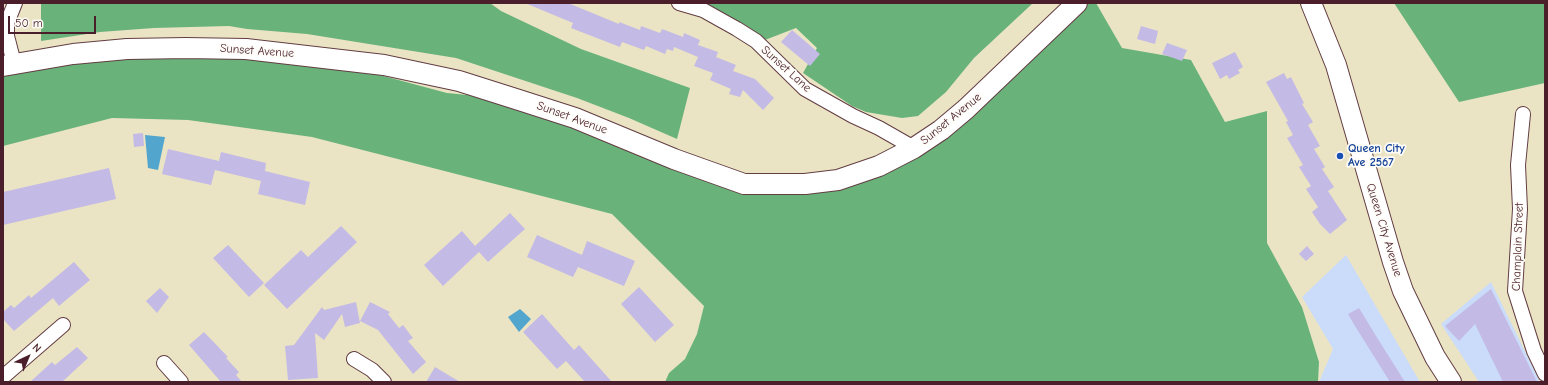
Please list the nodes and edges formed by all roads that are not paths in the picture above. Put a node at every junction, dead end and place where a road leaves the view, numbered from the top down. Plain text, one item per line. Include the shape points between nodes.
1 (15, 3) edge
2 (679, 3) edge
3 (1077, 3) edge
4 (1311, 3) edge
5 (8, 64) edge
6 (1523, 114) dead end
7 (914, 148) junction
8 (63, 325) dead end
9 (354, 359) dead end
10 (164, 363) dead end
11 (1545, 374) edge
12 (3, 377) edge
13 (181, 382) edge
14 (384, 382) edge
15 (1451, 382) edge

1 - 5 street via 7,23
2 - 7 street, Sunset Lane via 703,10 737,29 756,41 805,89
3 - 7 street, Sunset Avenue via 966,109
4 - 15 street, Queen City Avenue via 1336,65 1393,262 1435,357
5 - 7 street, Sunset Avenue via 72,54 186,48 246,49 384,65 459,81 575,118 674,159 744,184 792,185 838,180 879,166
6 - 11 street, Champlain Street via 1518,165 1520,209 1515,291 1534,351
8 - 12 street
9 - 14 street via 372,370
10 - 13 street

